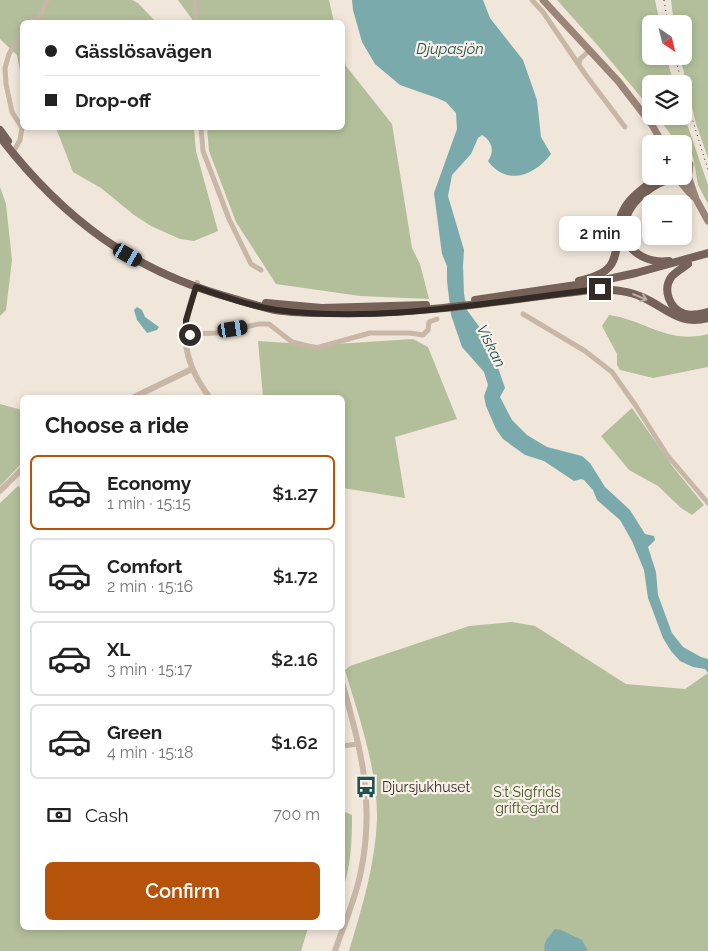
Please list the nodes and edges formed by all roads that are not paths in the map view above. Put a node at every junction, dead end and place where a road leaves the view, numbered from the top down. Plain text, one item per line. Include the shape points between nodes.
1 (47, 0) edge
2 (195, 0) edge
3 (532, 0) edge
4 (543, 0) edge
5 (34, 20) edge
6 (196, 20) edge
7 (20, 35) edge
8 (590, 50) junction
9 (579, 65) junction
10 (20, 125) edge
11 (625, 127) dead end
12 (0, 130) edge
13 (22, 130) edge
14 (201, 130) edge
15 (658, 135) edge
16 (0, 138) edge
17 (15, 149) junction
18 (648, 185) edge
19 (657, 185) edge
20 (682, 185) edge
21 (691, 185) edge
22 (696, 199) junction
23 (708, 221) edge
24 (708, 253) edge
25 (700, 258) edge
26 (688, 264) junction
27 (261, 270) dead end
28 (196, 285) junction
29 (557, 291) junction
30 (708, 312) edge
31 (523, 314) dead end
32 (708, 318) edge
33 (437, 319) dead end
34 (186, 334) junction
35 (192, 369) junction
36 (138, 395) edge
37 (208, 395) edge
38 (20, 471) edge
39 (0, 491) edge
40 (708, 503) edge
41 (345, 694) edge
42 (358, 744) junction
43 (345, 746) edge
44 (345, 922) edge
45 (342, 930) edge
46 (335, 951) edge

1 - 5 street via 40,16
2 - 6 street
3 - 9 street
4 - 8 main road
7 - 10 street via 5,68 12,112
8 - 9 street via 580,59
8 - 15 main road via 631,97
9 - 11 street
12 - 17 main road
13 - 17 street
14 - 27 street via 203,152 229,219 251,264
16 - 28 main road via 63,208 106,242 148,267
17 - 28 main road via 76,213 112,241 142,260
18 - 29 main road via 622,212 615,259 609,267 598,275 565,285
19 - 25 main road via 631,207 625,220 626,238 635,253 647,260 663,262
20 - 22 main road
21 - 22 main road
22 - 23 main road
24 - 25 main road
25 - 26 main road
25 - 29 main road
26 - 29 main road
26 - 30 main road via 670,280 668,298 674,308 685,314
28 - 29 main road via 272,304 322,308 428,307
28 - 34 street via 186,320
29 -> 32 main road via 614,290 642,297 677,317
31 - 40 street via 585,350 612,372 667,455
33 - 34 street via 429,322 423,335 370,333 316,348 292,342 269,324 216,333
34 - 35 street
35 - 36 street
35 - 37 street
38 - 39 street
41 - 42 street
42 - 43 street
42 - 44 street via 366,787 366,836 359,881
45 - 46 street

